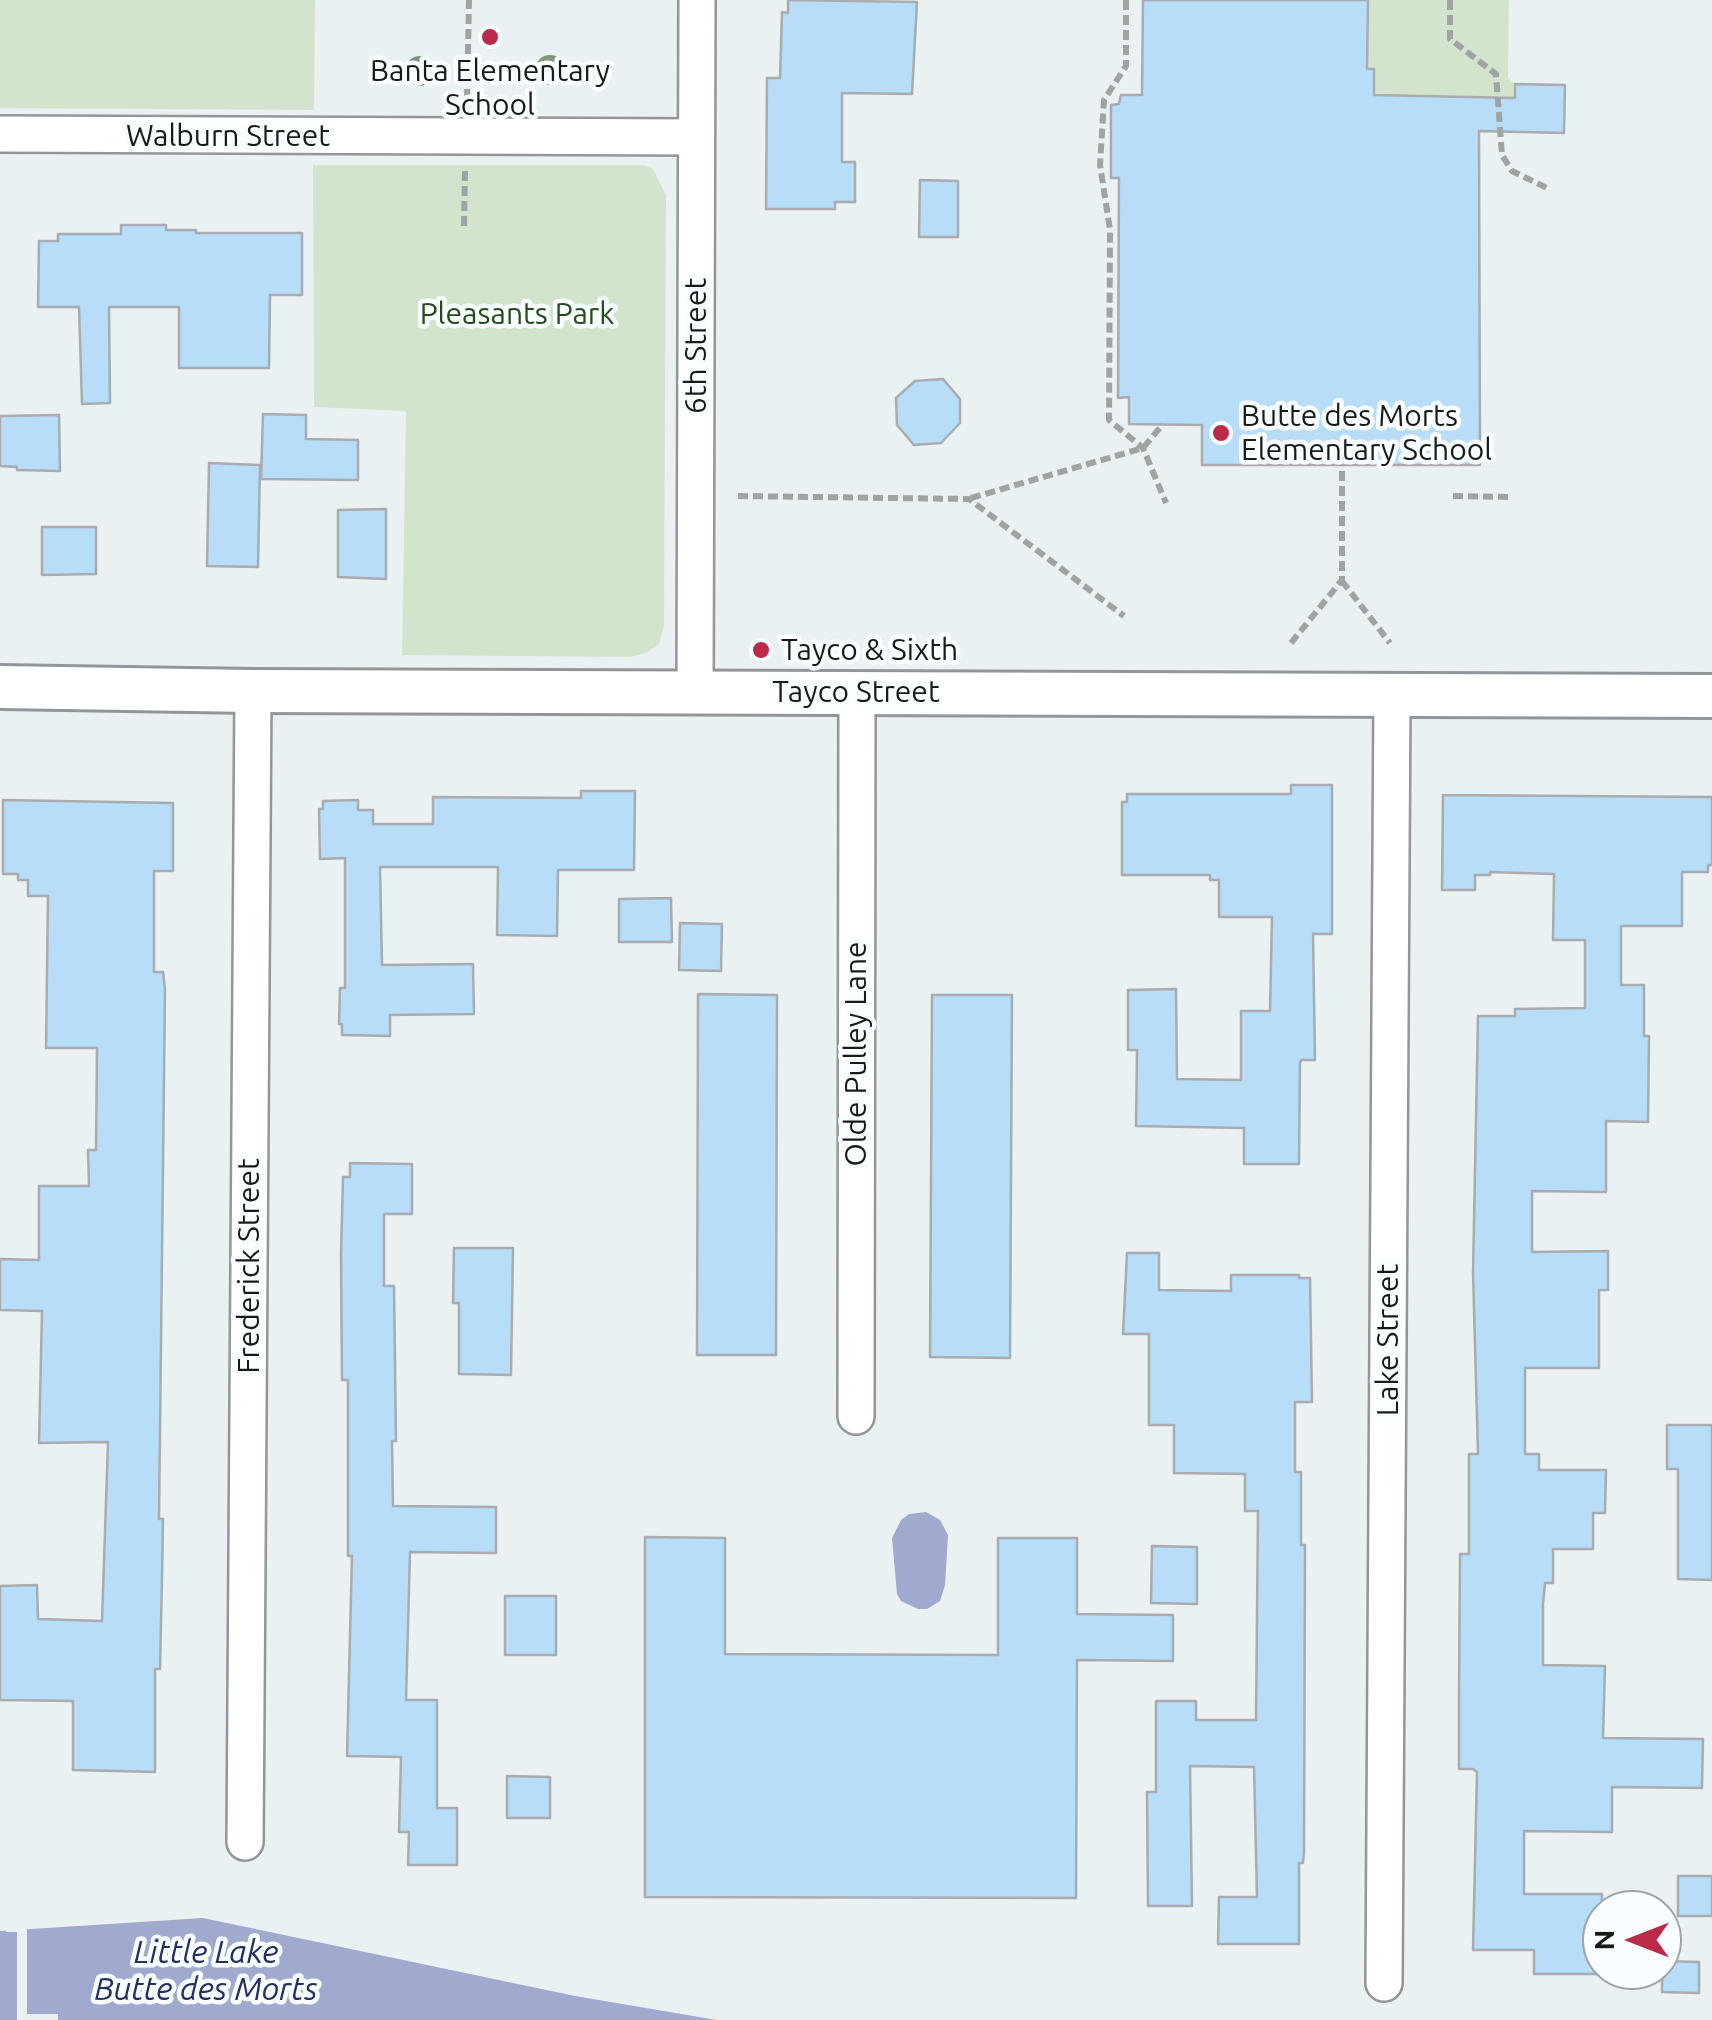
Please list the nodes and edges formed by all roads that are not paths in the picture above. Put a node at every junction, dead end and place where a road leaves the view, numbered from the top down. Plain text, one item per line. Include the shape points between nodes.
1 (697, 0) edge
2 (0, 134) edge
3 (696, 137) junction
4 (0, 687) edge
5 (253, 691) junction
6 (695, 691) junction
7 (857, 692) junction
8 (1392, 696) junction
9 (1712, 696) edge
10 (856, 1416) dead end
11 (245, 1842) dead end
12 (1384, 1983) dead end

1 - 3 street, 6th Street
2 - 3 street, Walburn Street
3 - 6 street, 6th Street
4 - 5 street, Tayco Street
5 - 6 street, Tayco Street
5 - 11 street, Frederick Street
6 - 7 street, Tayco Street
7 - 8 street, Tayco Street
7 - 10 street, Olde Pulley Lane
8 - 9 street, Tayco Street
8 - 12 street, Lake Street

